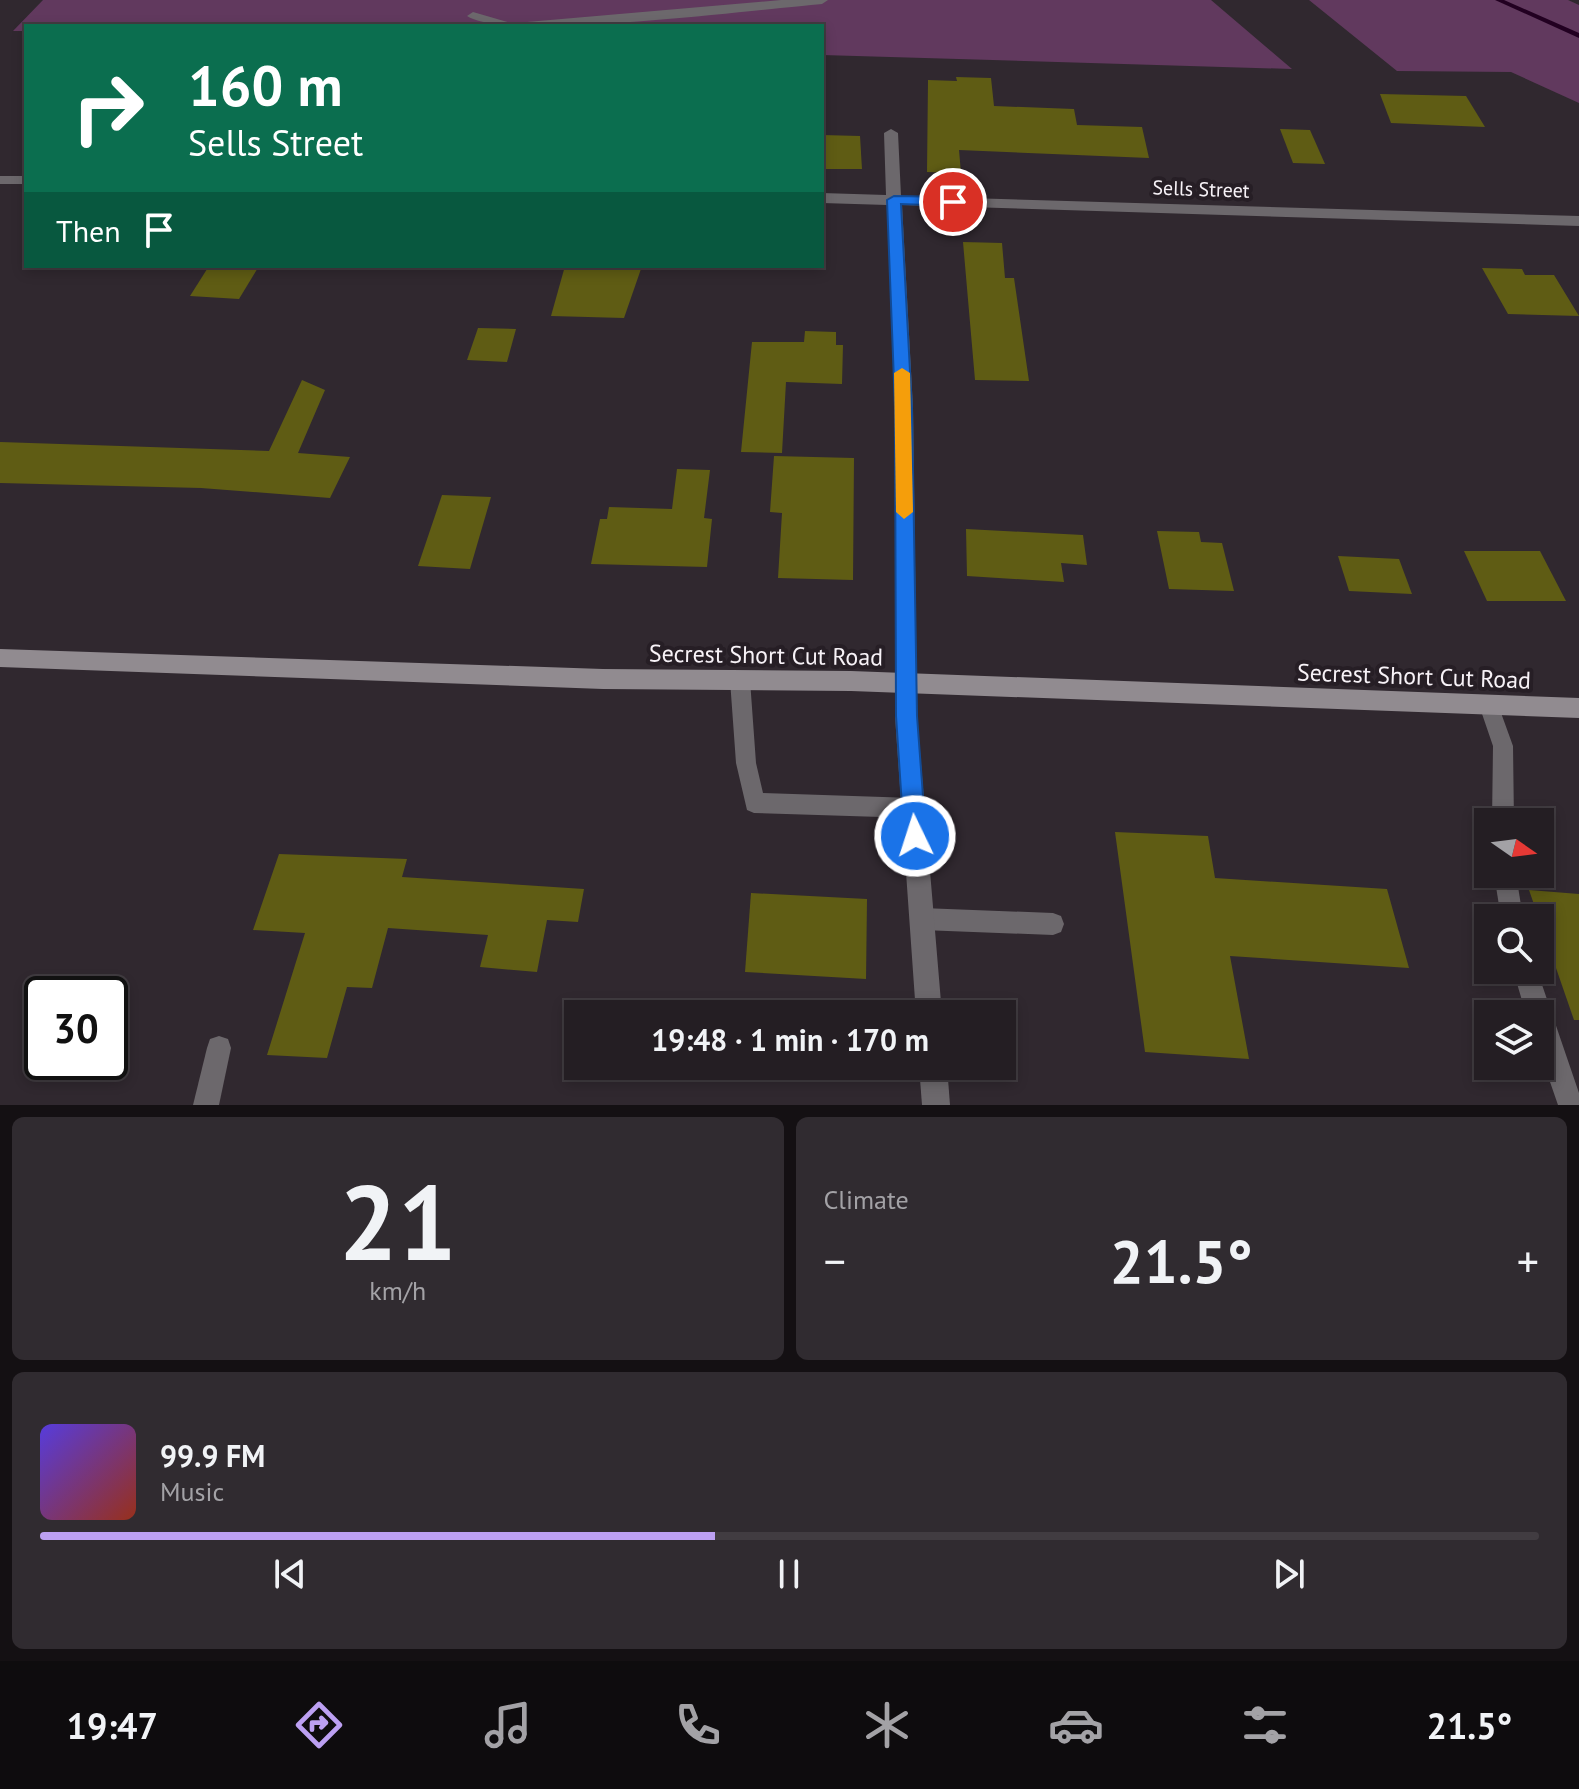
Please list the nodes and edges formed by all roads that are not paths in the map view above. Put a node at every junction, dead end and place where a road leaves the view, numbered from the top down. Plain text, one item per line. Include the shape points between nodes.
1 (822, 0) edge
2 (473, 16) dead end
3 (507, 24) edge
4 (550, 24) edge
5 (891, 133) dead end
6 (0, 180) edge
7 (24, 180) edge
8 (824, 198) edge
9 (894, 200) junction
10 (1579, 221) edge
11 (0, 658) edge
12 (740, 680) junction
13 (906, 683) junction
14 (1489, 705) junction
15 (1579, 708) edge
16 (913, 808) junction
17 (1503, 808) edge
18 (922, 919) junction
19 (1053, 924) dead end
20 (928, 1000) edge
21 (219, 1048) dead end
22 (1554, 1058) edge
23 (934, 1080) edge
24 (206, 1105) edge
25 (936, 1105) edge
26 (1571, 1105) edge

1 - 4 street
2 - 3 street
5 - 9 street
6 - 7 street
8 - 9 street, Sells Street
9 - 10 street, Sells Street
9 - 13 street via 904,408
11 - 12 street, Secrest Short Cut Road
12 - 13 street, Secrest Short Cut Road
12 - 16 lane via 754,803
13 - 14 street, Secrest Short Cut Road
13 - 16 street
14 - 15 street, Secrest Short Cut Road
14 - 17 lane via 1503,746
16 - 18 street
18 - 19 lane
18 - 20 street
21 - 24 lane
22 - 26 lane
23 - 25 street

